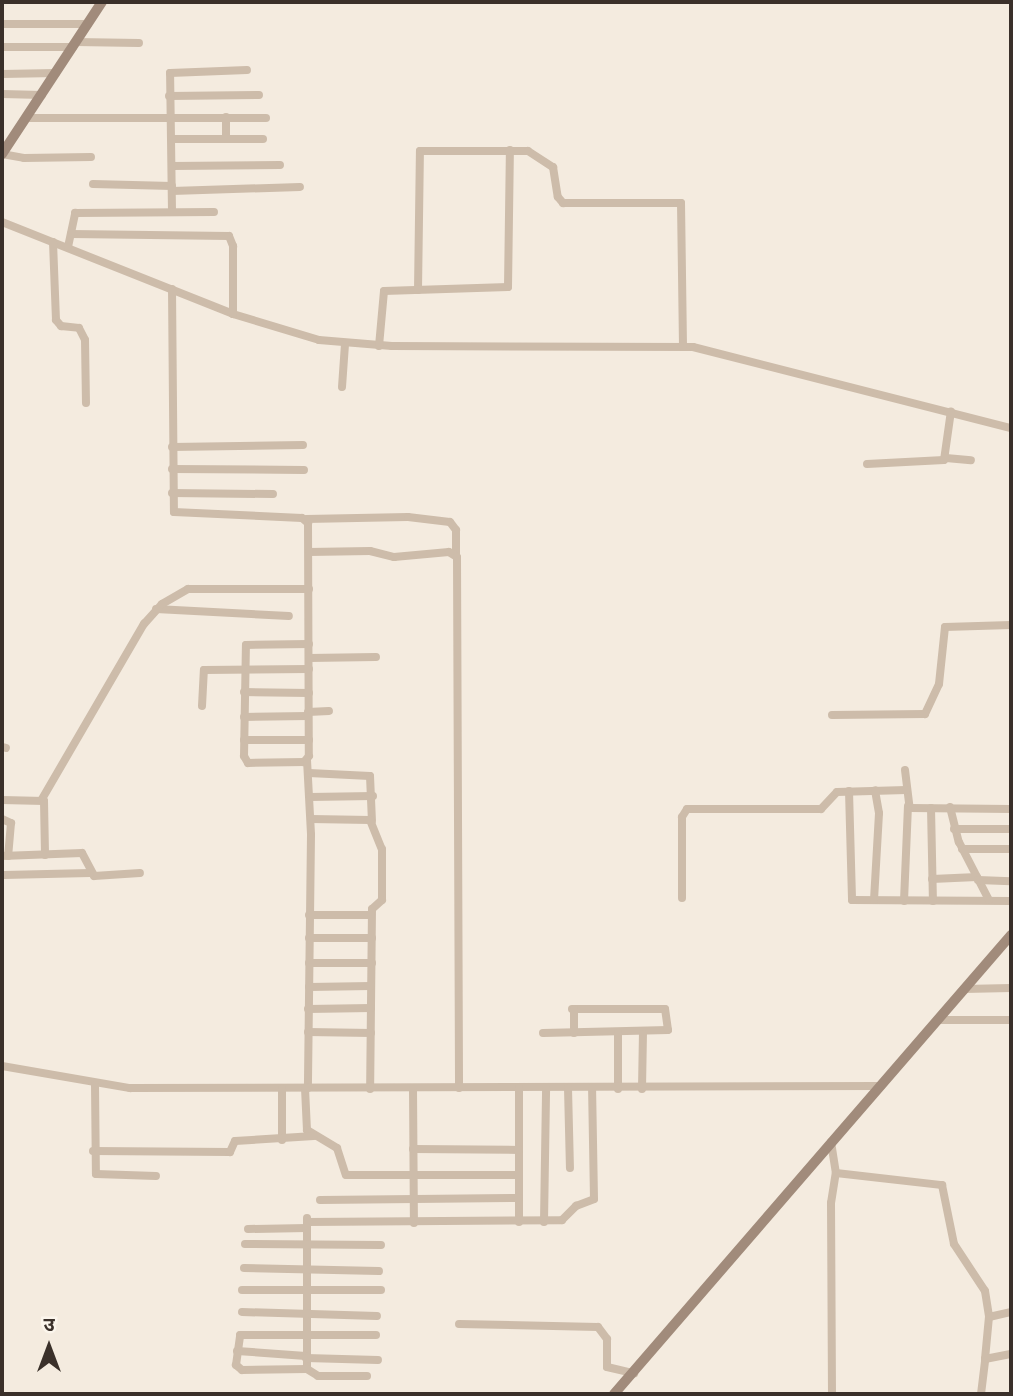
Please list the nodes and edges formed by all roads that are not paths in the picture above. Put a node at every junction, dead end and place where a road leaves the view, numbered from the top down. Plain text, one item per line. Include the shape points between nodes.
1 (102, 2) edge
2 (2, 24) edge
3 (88, 24) junction
4 (139, 43) dead end
5 (75, 44) junction
6 (2, 47) edge
7 (247, 71) dead end
8 (56, 73) junction
9 (2, 74) edge
10 (2, 94) edge
11 (42, 95) junction
12 (259, 95) dead end
13 (170, 96) junction
14 (170, 117) junction
15 (226, 117) junction
16 (29, 118) junction
17 (266, 118) dead end
18 (171, 139) junction
19 (226, 139) junction
20 (263, 139) dead end
21 (3, 150) edge
22 (510, 150) junction
23 (90, 158) dead end
24 (280, 165) dead end
25 (172, 166) junction
26 (93, 184) dead end
27 (300, 187) dead end
28 (172, 188) junction
29 (172, 211) junction
30 (214, 212) dead end
31 (2, 222) edge
32 (71, 234) junction
33 (53, 242) junction
34 (68, 247) junction
35 (172, 289) junction
36 (418, 290) junction
37 (233, 314) junction
38 (345, 344) junction
39 (379, 346) junction
40 (683, 346) junction
41 (342, 387) dead end
42 (86, 403) dead end
43 (951, 411) junction
44 (1011, 428) edge
45 (303, 445) dead end
46 (172, 447) junction
47 (946, 458) junction
48 (971, 460) dead end
49 (867, 464) dead end
50 (172, 469) junction
51 (304, 470) dead end
52 (172, 493) junction
53 (273, 494) dead end
54 (306, 519) junction
55 (309, 552) junction
56 (456, 554) junction
57 (309, 589) junction
58 (156, 609) junction
59 (289, 617) dead end
60 (1011, 625) edge
61 (309, 643) junction
62 (309, 657) junction
63 (376, 657) dead end
64 (309, 668) junction
65 (244, 669) junction
66 (244, 692) junction
67 (309, 693) junction
68 (202, 706) dead end
69 (329, 711) dead end
70 (308, 714) junction
71 (832, 715) dead end
72 (244, 717) junction
73 (244, 740) junction
74 (309, 740) junction
75 (307, 761) junction
76 (905, 770) dead end
77 (309, 773) junction
78 (875, 790) junction
79 (906, 790) junction
80 (849, 791) junction
81 (373, 796) junction
82 (310, 797) junction
83 (42, 799) junction
84 (2, 800) edge
85 (908, 806) junction
86 (950, 807) junction
87 (931, 808) junction
88 (1011, 809) edge
89 (311, 819) junction
90 (2, 820) edge
91 (372, 821) junction
92 (954, 829) junction
93 (1011, 829) edge
94 (962, 849) junction
95 (1011, 849) edge
96 (45, 855) junction
97 (5, 856) edge
98 (90, 873) junction
99 (140, 873) dead end
100 (4, 875) dead end
101 (932, 878) junction
102 (977, 879) junction
103 (1011, 881) edge
104 (682, 898) dead end
105 (874, 900) junction
106 (989, 900) junction
107 (904, 901) junction
108 (933, 901) junction
109 (1011, 901) edge
110 (309, 915) junction
111 (372, 915) junction
112 (309, 938) junction
113 (372, 938) junction
114 (1010, 941) edge
115 (309, 963) junction
116 (372, 963) junction
117 (371, 986) junction
118 (309, 987) junction
119 (1011, 988) edge
120 (964, 989) junction
121 (371, 1008) junction
122 (308, 1009) junction
123 (939, 1020) junction
124 (1011, 1020) edge
125 (308, 1032) junction
126 (371, 1033) junction
127 (543, 1033) dead end
128 (574, 1033) junction
129 (618, 1033) junction
130 (643, 1034) junction
131 (2, 1066) edge
132 (95, 1085) junction
133 (881, 1086) junction
134 (459, 1087) junction
135 (306, 1088) junction
136 (519, 1088) junction
137 (546, 1088) junction
138 (568, 1088) junction
139 (592, 1088) junction
140 (282, 1089) junction
141 (370, 1089) junction
142 (413, 1089) junction
143 (618, 1089) junction
144 (642, 1089) junction
145 (314, 1136) junction
146 (282, 1140) junction
147 (831, 1142) junction
148 (413, 1149) junction
149 (519, 1150) junction
150 (93, 1151) junction
151 (570, 1168) dead end
152 (836, 1173) junction
153 (156, 1175) dead end
154 (519, 1175) junction
155 (413, 1176) junction
156 (519, 1198) junction
157 (320, 1200) dead end
158 (414, 1201) junction
159 (519, 1222) junction
160 (544, 1222) junction
161 (307, 1223) junction
162 (414, 1223) junction
163 (248, 1228) dead end
164 (245, 1244) dead end
165 (308, 1245) junction
166 (381, 1245) dead end
167 (244, 1268) dead end
168 (307, 1268) junction
169 (379, 1271) dead end
170 (242, 1290) dead end
171 (307, 1290) junction
172 (381, 1290) dead end
173 (242, 1312) dead end
174 (1011, 1312) edge
175 (307, 1314) junction
176 (377, 1316) dead end
177 (989, 1317) junction
178 (459, 1324) dead end
179 (307, 1335) junction
180 (376, 1335) dead end
181 (237, 1351) junction
182 (1011, 1354) edge
183 (306, 1357) junction
184 (985, 1359) junction
185 (378, 1360) dead end
186 (307, 1369) junction
187 (634, 1373) junction
188 (368, 1376) dead end
189 (614, 1394) edge
190 (832, 1394) edge
191 (981, 1394) edge

1 - 3 street
2 - 3 street
3 - 5 street
4 - 5 street
5 - 6 street
5 - 8 street
7 - 13 street via 175,71 170,76
8 - 9 street
8 - 11 street
10 - 11 street
11 - 16 street
12 - 13 street
13 - 14 street
14 - 15 street
14 - 16 street
14 - 18 street
15 - 17 street
15 - 19 street
16 - 21 street
18 - 19 street
18 - 25 street
19 - 20 street
21 - 23 street
22 - 36 street via 508,287
22 - 36 street via 420,152
22 - 40 street via 533,152 547,161 555,171 558,197 564,203 681,203
24 - 25 street
25 - 28 street
26 - 28 street
27 - 28 street
28 - 29 street
29 - 30 street
29 - 32 street via 75,212
31 - 33 street
32 - 34 street
32 - 37 street via 226,235 233,246
33 - 34 street
33 - 42 street via 56,320 61,326 79,328 85,341
34 - 35 street
35 - 37 street
35 - 46 street
36 - 39 street via 381,294
37 - 38 street
38 - 39 street
38 - 41 street
39 - 40 street
40 - 43 street
43 - 44 street
43 - 47 street
45 - 46 street
46 - 50 street
47 - 48 street
47 - 49 street
50 - 51 street
50 - 52 street
52 - 53 street
52 - 54 street via 173,510 178,514
54 - 55 street
54 - 56 street via 412,517 450,522 456,530
55 - 56 street via 370,551 394,557 417,552
55 - 57 street
56 - 134 street via 460,571
57 - 58 street via 188,589
57 - 61 street
58 - 59 street
58 - 83 street
60 - 71 street via 945,627 939,684 925,714
61 - 62 street
61 - 65 street via 247,645
62 - 63 street
62 - 64 street
64 - 65 street
64 - 67 street
65 - 66 street
65 - 68 street via 202,672
66 - 67 street
66 - 72 street
67 - 70 street
69 - 70 street
70 - 72 street
70 - 74 street
72 - 73 street
73 - 74 street
73 - 75 street via 248,763
74 - 75 street
75 - 77 street
76 - 79 street
77 - 81 street via 369,775
77 - 82 street
78 - 79 street
78 - 80 street
78 - 105 street via 879,813
79 - 85 street
80 - 104 street via 833,794 824,809 687,809 682,817
80 - 105 street via 849,895 856,901
81 - 82 street
81 - 91 street
82 - 89 street
83 - 84 street
83 - 96 street
85 - 87 street
85 - 107 street
86 - 87 street
86 - 88 street
86 - 92 street
87 - 101 street
89 - 91 street
89 - 110 street
90 - 97 street via 11,823
91 - 111 street via 382,849 383,898 373,903
92 - 93 street
92 - 94 street
94 - 95 street
94 - 102 street
96 - 97 street
96 - 98 street via 82,853
98 - 99 street
98 - 100 street
101 - 102 street
101 - 108 street
102 - 103 street
102 - 106 street
105 - 107 street
106 - 108 street
106 - 109 street
107 - 108 street
110 - 111 street
110 - 112 street
111 - 113 street
112 - 113 street
112 - 115 street
113 - 116 street
114 - 120 street
115 - 116 street
115 - 118 street
116 - 117 street
117 - 118 street
117 - 121 street
118 - 122 street
119 - 120 street
120 - 123 street
121 - 122 street
121 - 126 street
122 - 125 street
123 - 124 street
123 - 133 street
125 - 126 street
125 - 135 street
126 - 141 street
127 - 128 street
128 - 129 street
128 - 130 street via 573,1009 667,1010 668,1032
129 - 130 street
129 - 143 street
130 - 144 street
131 - 132 street
132 - 140 street
132 - 150 street
133 - 144 street
133 - 147 street
134 - 136 street
134 - 142 street
135 - 140 street
135 - 141 street
135 - 145 street via 306,1127
136 - 137 street
136 - 149 street
137 - 138 street
137 - 160 street
138 - 139 street
138 - 151 street
139 - 143 street
139 - 160 street via 594,1199 576,1206 562,1220
140 - 146 street
141 - 142 street
142 - 148 street
143 - 144 street
145 - 146 street
145 - 155 street via 337,1148 345,1175
146 - 150 street via 235,1141 228,1152
147 - 152 street
147 - 187 street
148 - 149 street
148 - 155 street
149 - 154 street
150 - 153 street via 97,1175
152 - 177 street via 942,1185 954,1244 985,1291
152 - 190 street via 829,1327
154 - 155 street
154 - 156 street
155 - 158 street
156 - 158 street
156 - 159 street
157 - 158 street
158 - 162 street
159 - 160 street
159 - 162 street
161 - 162 street
161 - 163 street
161 - 165 street
164 - 165 street
165 - 166 street
165 - 168 street
167 - 168 street
168 - 169 street
168 - 171 street
170 - 171 street
171 - 172 street
171 - 175 street
173 - 175 street
174 - 177 street
175 - 176 street
175 - 179 street
177 - 184 street
178 - 187 street via 598,1327 607,1339 610,1370
179 - 180 street
179 - 181 street via 242,1334
179 - 183 street
181 - 183 street
181 - 186 street via 236,1365 242,1370
182 - 184 street
183 - 185 street
183 - 186 street
184 - 191 street
186 - 188 street via 318,1376
187 - 189 street

